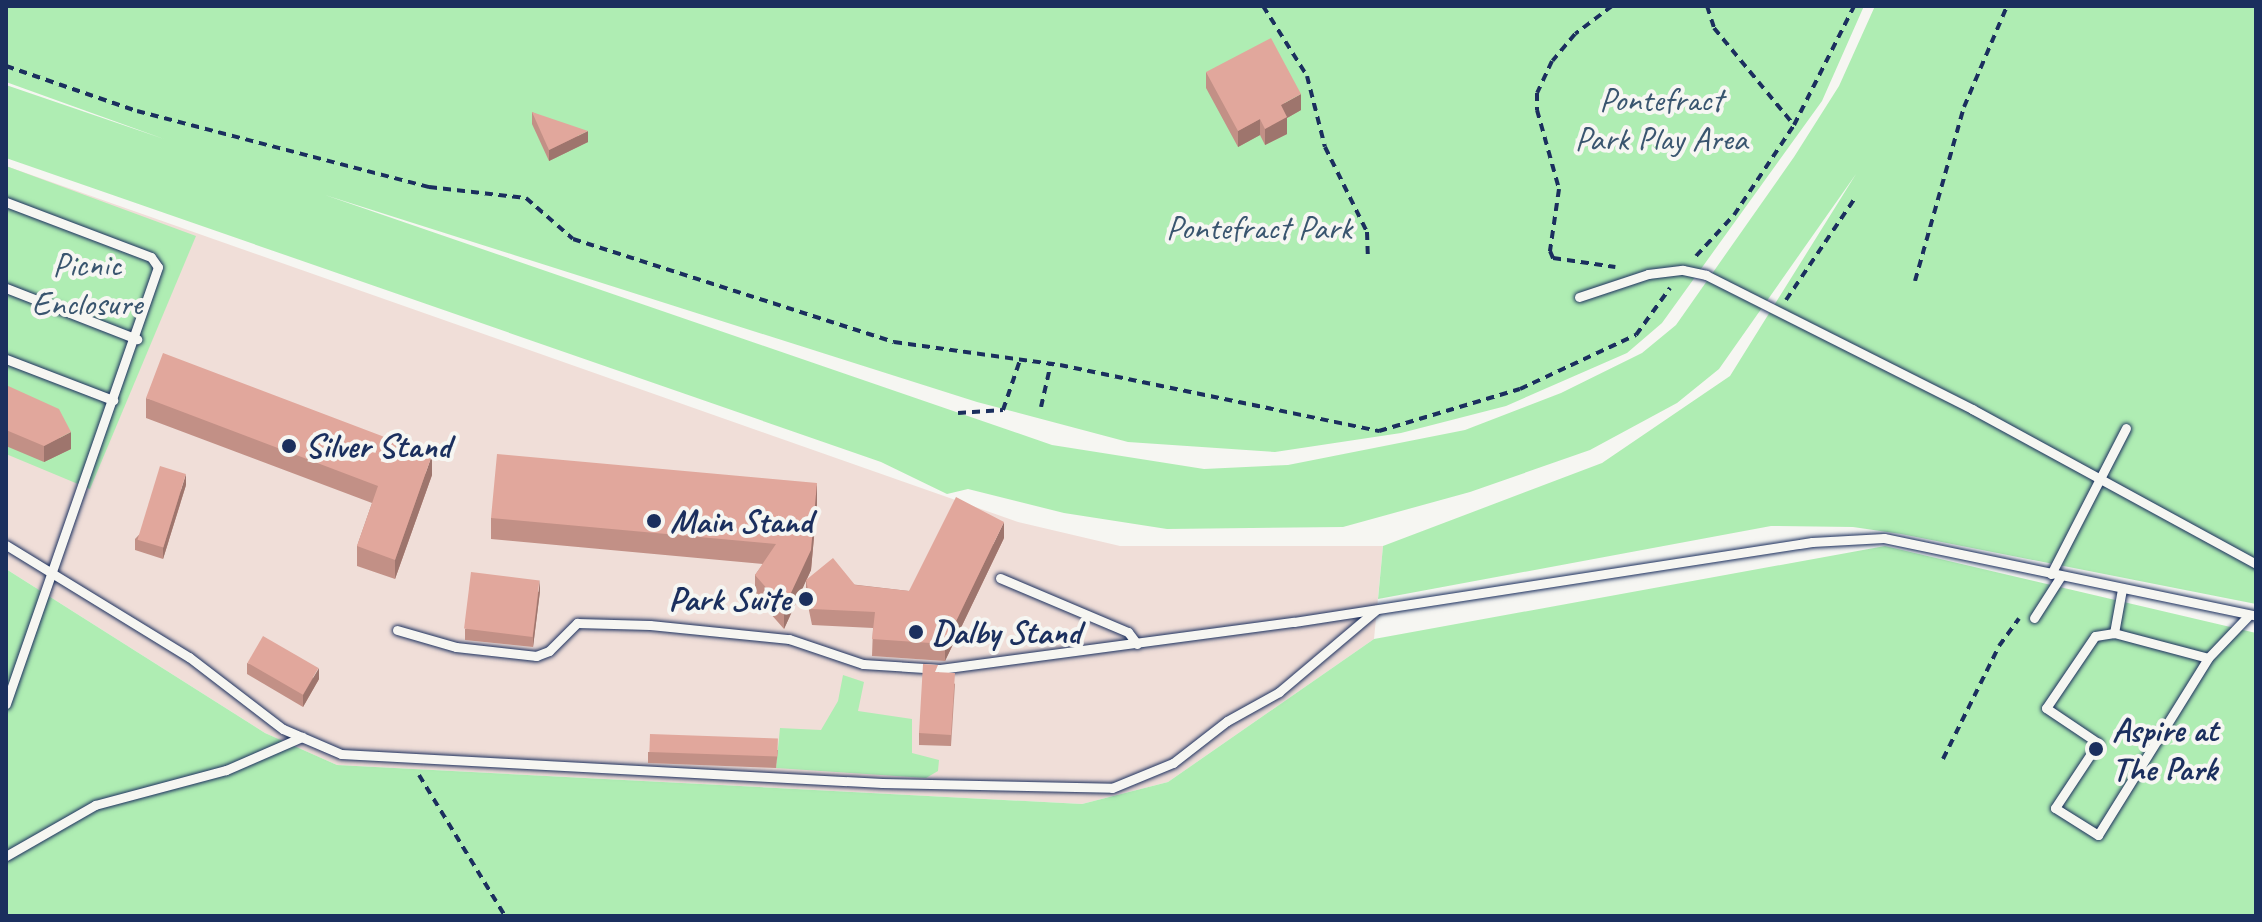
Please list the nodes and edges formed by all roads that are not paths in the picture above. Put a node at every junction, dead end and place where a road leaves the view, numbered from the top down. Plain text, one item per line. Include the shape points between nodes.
1 (6, 202) edge
2 (6, 288) edge
3 (1579, 297) dead end
4 (137, 339) junction
5 (6, 359) edge
6 (113, 400) junction
7 (2126, 428) dead end
8 (2102, 481) junction
9 (6, 545) edge
10 (2256, 564) edge
11 (50, 572) junction
12 (2056, 575) junction
13 (1000, 578) dead end
14 (2122, 589) junction
15 (1379, 608) junction
16 (2253, 615) edge
17 (2034, 618) dead end
18 (397, 630) dead end
19 (2114, 633) junction
20 (1137, 644) junction
21 (2208, 658) junction
22 (6, 704) edge
23 (302, 737) junction
24 (6, 856) edge

1 - 4 lane via 151,257 158,281
2 - 4 lane
3 - 8 lane via 1632,278 1683,270 1706,275
4 - 6 lane
5 - 6 lane
6 - 11 lane
7 - 8 lane
8 - 10 lane
8 - 12 lane
9 - 11 lane
11 - 22 lane
11 - 23 lane via 189,657 283,729
12 - 14 lane
12 - 15 lane via 1884,538 1812,542
12 - 17 lane
13 - 20 lane via 1128,632
14 - 16 lane
14 - 19 lane
15 - 20 lane
15 - 23 lane via 1279,692 1227,721 1173,763 1112,788 882,783 341,754
16 - 21 lane
18 - 20 lane via 456,647 536,656 549,651 577,623 650,625 789,639 880,667 940,669
19 - 21 lane
19 - 21 lane via 2095,636 2046,708 2098,743 2055,808 2098,835
23 - 24 lane via 226,770 95,805

